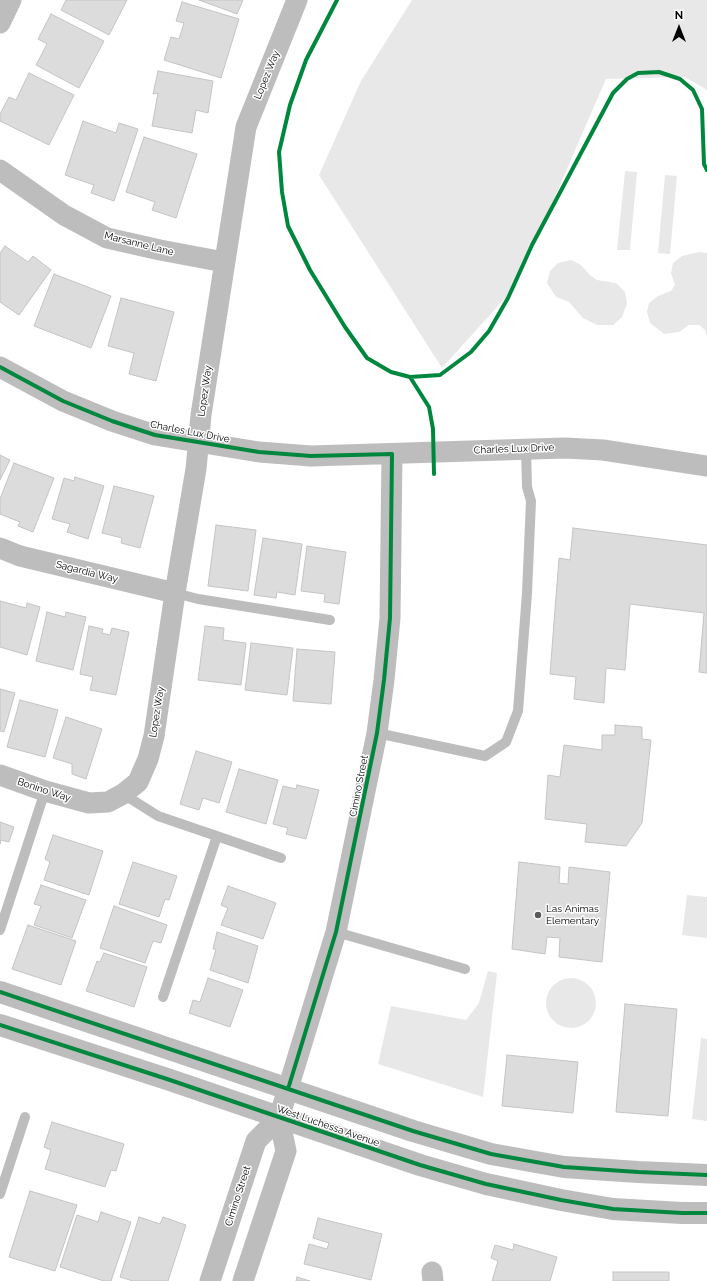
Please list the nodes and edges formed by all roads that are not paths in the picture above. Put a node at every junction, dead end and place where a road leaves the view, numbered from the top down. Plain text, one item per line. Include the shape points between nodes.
1 (11, 0) edge
2 (297, 0) edge
3 (0, 23) edge
4 (0, 170) edge
5 (224, 262) junction
6 (0, 366) edge
7 (198, 443) junction
8 (526, 448) junction
9 (392, 454) junction
10 (707, 466) edge
11 (0, 548) edge
12 (175, 593) junction
13 (330, 620) dead end
14 (377, 733) junction
15 (0, 775) edge
16 (45, 792) junction
17 (124, 794) junction
18 (89, 803) joint
19 (217, 836) junction
20 (281, 858) dead end
21 (0, 930) edge
22 (336, 932) junction
23 (465, 969) dead end
24 (0, 992) edge
25 (163, 997) dead end
26 (0, 1025) edge
27 (288, 1089) junction
28 (25, 1117) dead end
29 (279, 1118) junction
30 (707, 1175) edge
31 (0, 1194) edge
32 (707, 1213) edge
33 (210, 1281) edge
34 (243, 1281) edge

1 - 3 street
2 - 5 street, Lopez Way via 246,127
4 - 5 street, Marsanne Lane via 64,215 107,238
5 - 7 street, Lopez Way
6 - 7 street, Charles Lux Drive via 63,401 112,421 155,435
7 - 9 street, Charles Lux Drive via 311,456
7 - 12 street, Lopez Way
8 - 9 street, Charles Lux Drive
8 - 10 street, Charles Lux Drive via 604,450
8 - 14 lane via 527,487 531,501 527,593 518,711 506,742 485,756
9 - 14 street, Cimino Street via 390,618
11 - 12 street, Sagardia Way via 20,556
12 - 13 lane
12 - 17 street, Lopez Way via 154,736 138,782
14 - 22 street, Cimino Street
15 - 16 street, Bonino Way
16 - 18 street, Bonino Way
16 - 21 lane
17 - 18 street, Lopez Way via 108,802
17 - 19 lane via 158,816
19 - 20 lane
19 - 25 lane
22 - 23 lane
22 - 27 street, Cimino Street
24 - 27 street
26 - 29 street, West Luchessa Avenue
27 - 29 street, Cimino Street
27 - 30 street via 491,1154 564,1167
28 - 31 lane
29 - 32 street, West Luchessa Avenue via 420,1165 494,1186 613,1209
29 - 33 street, Cimino Street via 256,1141
29 - 34 street, Cimino Street via 286,1151

